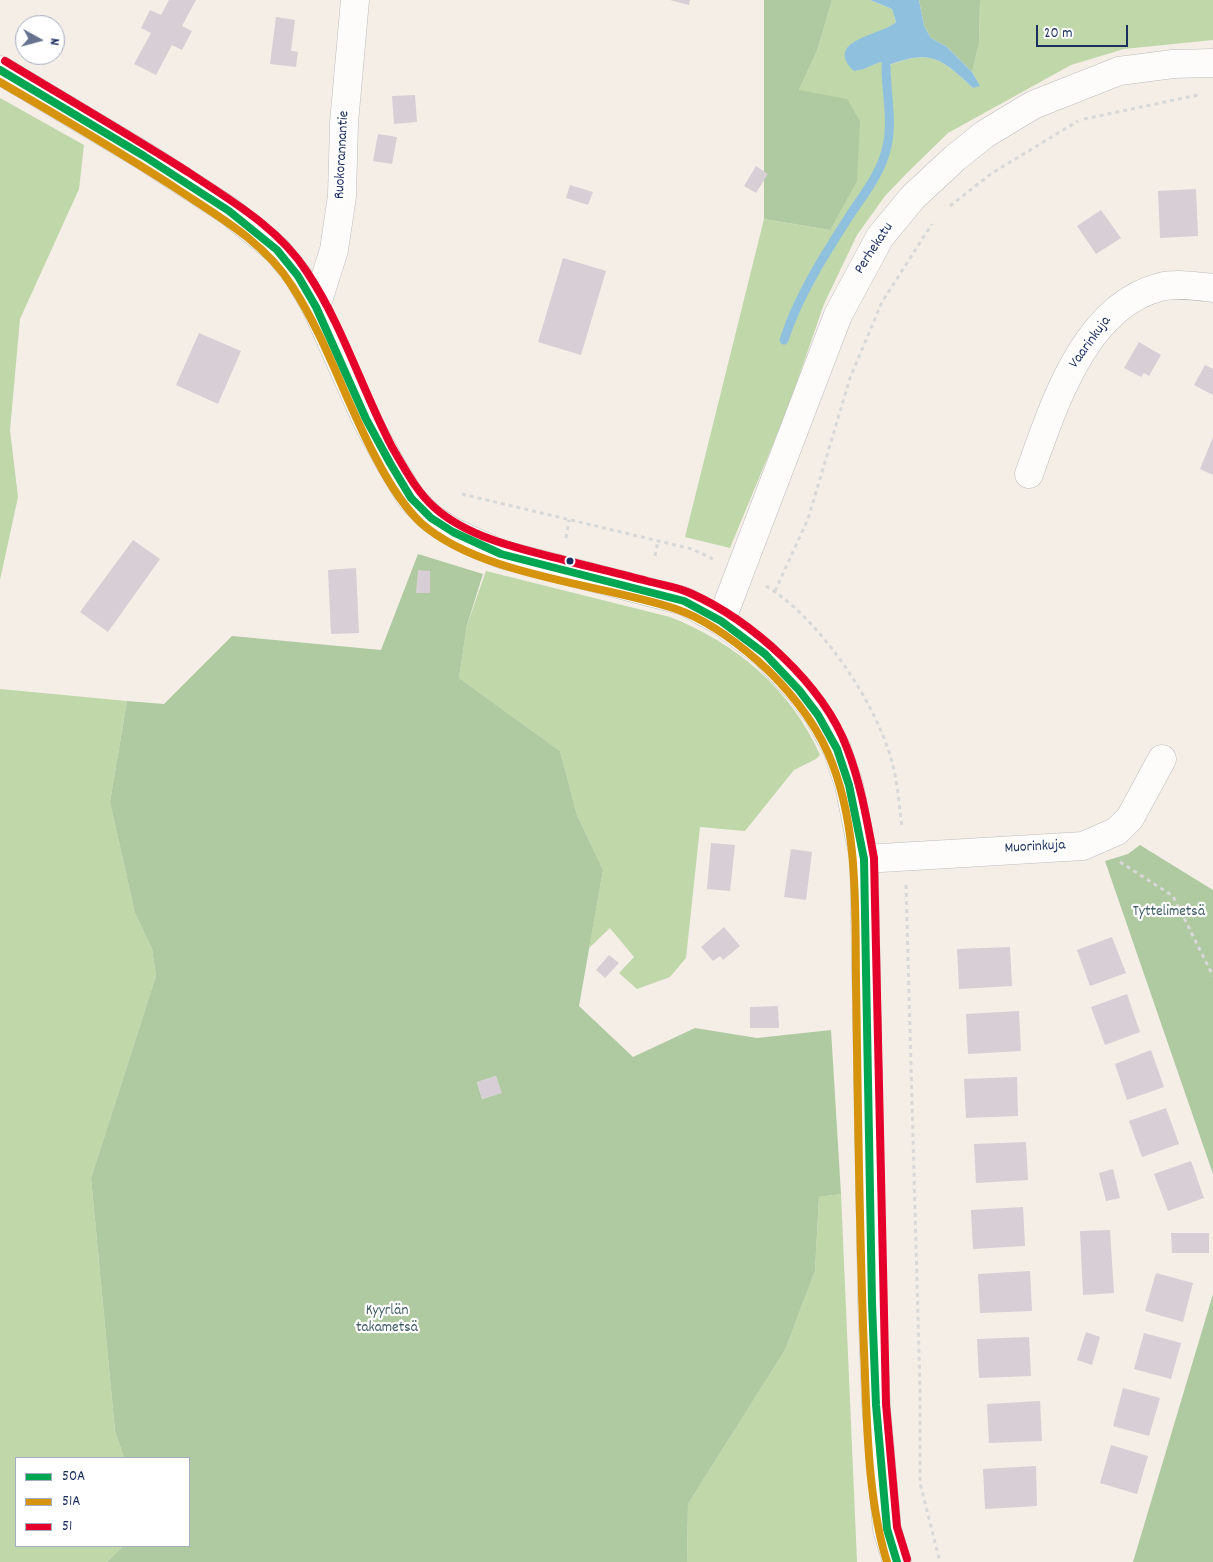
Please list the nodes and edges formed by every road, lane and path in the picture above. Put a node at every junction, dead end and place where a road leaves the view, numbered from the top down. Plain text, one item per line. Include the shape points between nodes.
1 (355, 0) edge
2 (1213, 63) edge
3 (0, 70) edge
4 (1200, 95) dead end
5 (943, 212) dead end
6 (936, 217) dead end
7 (1213, 288) edge
8 (316, 307) junction
9 (1029, 474) dead end
10 (462, 494) dead end
11 (570, 520) junction
12 (566, 538) dead end
13 (658, 541) junction
14 (655, 556) dead end
15 (740, 570) junction
16 (775, 591) junction
17 (721, 621) junction
18 (1162, 759) dead end
19 (1098, 840) junction
20 (905, 856) junction
21 (864, 859) junction
22 (1213, 976) edge
23 (898, 1562) edge
24 (940, 1562) edge

1 - 8 street, Ruokorannantie via 344,123 342,196 334,250
2 - 15 street, Perhekatu via 1119,71 1033,105 985,134 913,197 880,237 838,315
3 - 8 street via 229,211 277,250 298,276
4 - 5 path via 1082,120 992,173
6 - 16 path via 882,302 850,378 808,519
7 - 9 street, Vaarinkuja via 1161,287 1136,296 1117,309 1097,331 1070,371
8 - 17 street via 366,419 411,498 431,518 501,554 684,601
10 - 11 path
11 - 12 path
11 - 13 path
13 - 14 path
13 - 15 path via 692,549
15 - 16 path
15 - 17 street, Perhekatu
16 - 20 path via 838,655 874,715 892,763
17 - 21 street via 765,654 818,715 837,749 849,785
18 - 19 street, Muorinkuja via 1130,818 1117,831
19 - 20 street, Muorinkuja via 1083,846
19 - 22 path via 1115,859 1173,896
20 - 21 street, Muorinkuja
20 - 24 path via 920,1483
21 - 23 street via 876,1405 887,1529

